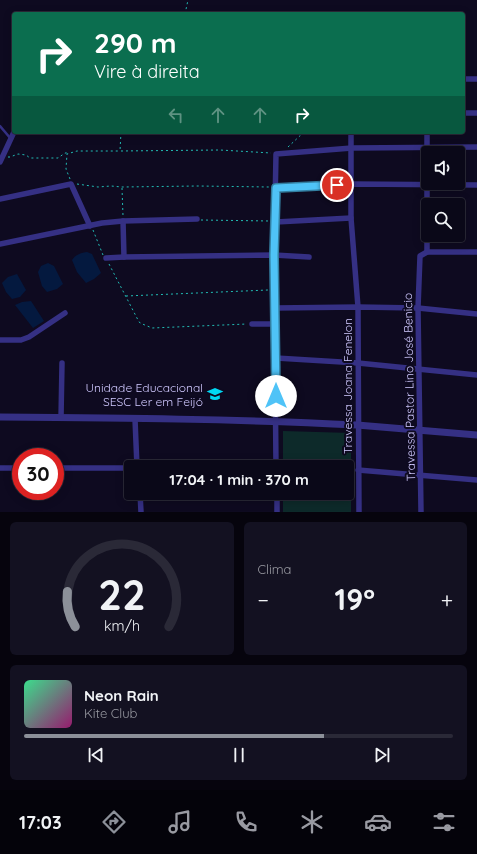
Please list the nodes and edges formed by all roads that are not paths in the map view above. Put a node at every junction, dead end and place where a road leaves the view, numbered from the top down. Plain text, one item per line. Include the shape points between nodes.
1 (465, 79) edge
2 (477, 79) edge
3 (465, 113) edge
4 (477, 113) edge
5 (0, 126) edge
6 (13, 134) edge
7 (351, 134) edge
8 (427, 134) edge
9 (11, 139) junction
10 (428, 146) edge
11 (465, 147) edge
12 (477, 147) edge
13 (352, 148) junction
14 (421, 148) edge
15 (2, 154) edge
16 (0, 162) edge
17 (352, 184) junction
18 (421, 184) edge
19 (465, 185) edge
20 (477, 185) edge
21 (276, 188) junction
22 (427, 190) edge
23 (0, 199) edge
24 (351, 218) junction
25 (197, 219) road end
26 (123, 221) junction
27 (276, 222) junction
28 (90, 226) junction
29 (0, 244) edge
30 (427, 252) junction
31 (477, 252) edge
32 (274, 255) junction
33 (124, 256) junction
34 (309, 257) dead end
35 (106, 258) dead end
36 (358, 307) junction
37 (275, 308) junction
38 (418, 308) junction
39 (65, 313) dead end
40 (477, 314) edge
41 (252, 324) road end
42 (275, 324) junction
43 (0, 340) edge
44 (276, 358) junction
45 (62, 363) dead end
46 (358, 363) junction
47 (418, 368) junction
48 (477, 375) edge
49 (0, 417) edge
50 (61, 418) junction
51 (135, 419) junction
52 (276, 422) junction
53 (358, 426) junction
54 (420, 431) junction
55 (477, 435) edge
56 (137, 460) edge
57 (276, 460) edge
58 (0, 468) edge
59 (12, 468) edge
60 (64, 468) edge
61 (124, 468) edge
62 (358, 470) junction
63 (421, 475) junction
64 (477, 480) edge
65 (141, 500) edge
66 (277, 500) edge
67 (142, 512) edge
68 (277, 512) edge
69 (359, 512) edge
70 (421, 512) edge

1 - 2 street
3 - 4 street
5 - 9 lane
6 - 9 street
7 - 13 street
8 - 10 street
9 - 15 street
11 - 12 street
13 - 14 street
13 - 17 street
13 - 21 street via 276,154
15 - 16 street
17 - 18 street
17 - 21 street
17 - 24 street, Travessa Joana Fenelon
19 - 20 street
21 - 27 street
22 - 30 street
23 - 28 street via 71,184
24 - 27 street
24 - 36 street, Travessa Joana Fenelon
25 - 26 street
26 - 28 street
26 - 33 street
27 - 32 street
28 - 29 street
30 - 31 street
30 - 38 street, Travessa Pastor Lino José Benicio via 420,256 419,261
32 - 33 street
32 - 34 street
32 - 37 street
33 - 35 street
36 - 37 street
36 - 38 street
36 - 46 street, Travessa Joana Fenelon
37 - 42 street
38 - 40 street
38 - 47 street, Travessa Pastor Lino José Benicio
39 - 43 street via 29,337 21,340
41 - 42 street
42 - 44 street
44 - 46 street
44 - 52 street
45 - 50 street
46 - 47 street
46 - 53 street, Travessa Joana Fenelon
47 - 48 street
47 - 54 street, Travessa Pastor Lino José Benicio
49 - 50 street
50 - 51 street
51 - 52 street
51 - 56 street
52 - 53 street
52 - 57 street
53 - 54 street
53 - 62 street, Travessa Joana Fenelon
54 - 55 street
54 - 63 street, Travessa Pastor Lino José Benicio
58 - 59 street
60 - 61 street
62 - 63 street
62 - 69 street, Travessa Joana Fenelon
63 - 64 street
63 - 70 street, Travessa Pastor Lino José Benicio
65 - 67 street
66 - 68 street

